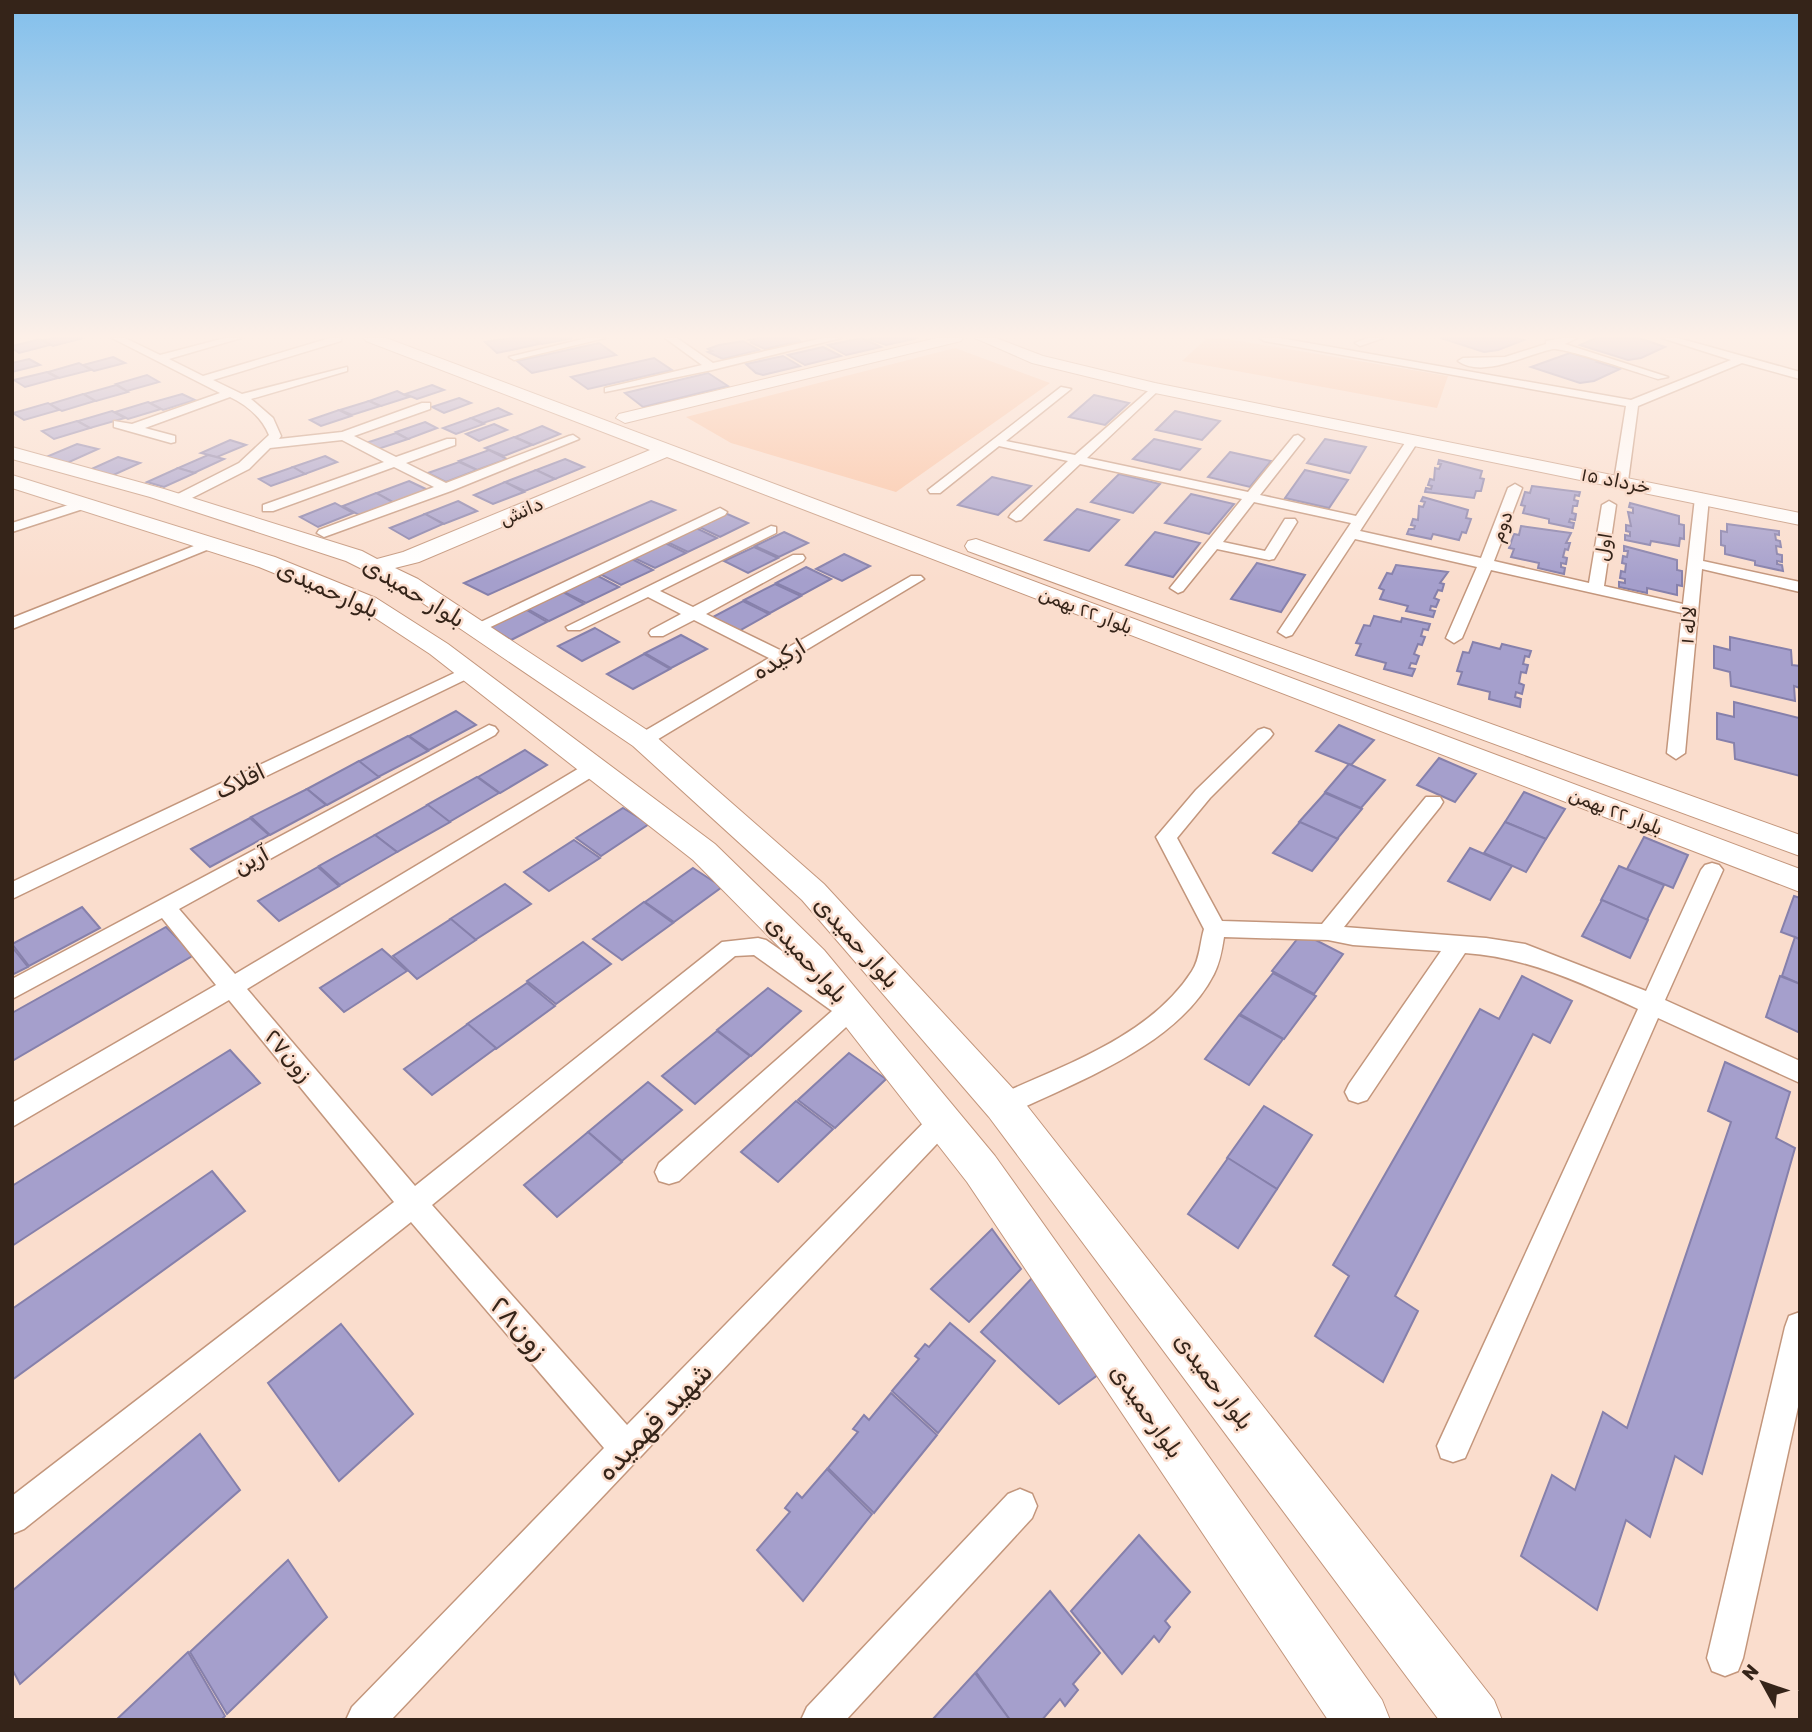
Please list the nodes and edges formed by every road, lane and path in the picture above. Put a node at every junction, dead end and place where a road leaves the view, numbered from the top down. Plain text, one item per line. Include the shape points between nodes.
1 (162, 419) edge
2 (266, 419) edge
3 (391, 419) edge
4 (584, 419) edge
5 (627, 419) edge
6 (1026, 419) edge
7 (1122, 419) edge
8 (1308, 419) edge
9 (1630, 419) edge
10 (118, 424) dead end
11 (133, 428) junction
12 (344, 436) junction
13 (171, 439) dead end
14 (573, 439) dead end
15 (1298, 439) dead end
16 (1413, 440) junction
17 (451, 442) dead end
18 (996, 442) junction
19 (268, 444) junction
20 (12, 453) edge
21 (674, 454) junction
22 (1079, 460) junction
23 (396, 462) junction
24 (12, 481) edge
25 (1621, 481) junction
26 (446, 488) junction
27 (1515, 488) dead end
28 (935, 490) dead end
29 (1251, 498) junction
30 (1702, 498) junction
31 (177, 500) junction
32 (84, 504) junction
33 (1609, 505) dead end
34 (268, 508) dead end
35 (720, 512) dead end
36 (1016, 517) dead end
37 (1800, 519) edge
38 (1290, 522) dead end
39 (12, 527) edge
40 (1357, 528) junction
41 (771, 530) dead end
42 (324, 533) dead end
43 (209, 544) junction
44 (1214, 544) junction
45 (798, 558) dead end
46 (1694, 563) junction
47 (1486, 564) junction
48 (375, 566) junction
49 (1051, 573) junction
50 (916, 579) dead end
51 (410, 584) junction
52 (1800, 587) edge
53 (1178, 588) dead end
54 (1029, 589) junction
55 (1596, 589) junction
56 (648, 591) junction
57 (1690, 610) junction
58 (692, 614) junction
59 (12, 624) edge
60 (574, 627) dead end
61 (474, 629) junction
62 (1286, 632) dead end
63 (657, 633) dead end
64 (1454, 638) dead end
65 (782, 658) junction
66 (469, 671) junction
67 (489, 731) dead end
68 (1264, 734) dead end
69 (643, 740) junction
70 (1676, 753) dead end
71 (593, 768) junction
72 (1433, 802) dead end
73 (1800, 846) edge
74 (1712, 870) dead end
75 (1800, 881) edge
76 (12, 891) edge
77 (165, 907) junction
78 (1214, 929) junction
79 (1328, 932) junction
80 (1458, 945) junction
81 (232, 987) junction
82 (12, 990) edge
83 (1654, 1004) junction
84 (1800, 1073) edge
85 (1358, 1092) dead end
86 (1003, 1105) junction
87 (12, 1116) edge
88 (942, 1121) junction
89 (669, 1172) dead end
90 (413, 1204) junction
91 (1800, 1328) edge
92 (1453, 1446) dead end
93 (626, 1450) junction
94 (1020, 1506) dead end
95 (12, 1517) edge
96 (1725, 1658) dead end
97 (365, 1720) edge
98 (820, 1720) edge
99 (1362, 1720) edge
100 (1475, 1720) edge

1 - 11 street
2 - 19 street via 275,436
3 - 12 street
4 - 21 street, بلوار ۲۲ بهمن
5 - 49 street, بلوار ۲۲ بهمن
6 - 18 street
7 - 22 street
8 - 16 street, ۱۵ خرداد
9 - 25 street
10 - 11 street
11 - 13 street
12 - 19 street
12 - 23 street
14 - 26 street
15 - 29 street
16 - 25 street, ۱۵ خرداد
16 - 40 street
17 - 23 street
18 - 22 street
18 - 28 street
19 - 31 street via 244,466
20 - 31 street, بلوار حمیدی
21 - 48 street, دانش via 411,557
21 - 51 street, دانش via 433,562
21 - 54 street, بلوار ۲۲ بهمن
22 - 29 street
22 - 36 street
23 - 26 street
23 - 34 street
24 - 32 street, بلوارحمیدی
25 - 30 street, ۱۵ خرداد
26 - 42 street
27 - 47 street, دوم
29 - 40 street
29 - 44 street
30 - 37 street, ۱۵ خرداد
30 - 46 street, لاله ۱
31 - 48 street, بلوار حمیدی
32 - 39 street
32 - 43 street, بلوارحمیدی
33 - 55 street, اول
35 - 61 street
38 - 44 street via 1269,556
40 - 47 street
40 - 62 street
41 - 56 street
43 - 59 street
43 - 66 street, بلوارحمیدی via 368,603
44 - 53 street
45 - 58 street
46 - 52 street
46 - 57 street, لاله ۱
47 - 55 street
47 - 64 street, دوم
48 - 51 street, بلوار حمیدی
49 - 54 street
49 - 73 street, بلوار ۲۲ بهمن
50 - 65 street, ارکیده
51 - 61 street, بلوار حمیدی
54 - 75 street, بلوار ۲۲ بهمن
55 - 57 street
56 - 58 street
56 - 60 street
57 - 70 street, لاله ۱
58 - 63 street
58 - 65 street
61 - 69 street, بلوار حمیدی
65 - 69 street, ارکیده
66 - 71 street, بلوارحمیدی
66 - 76 street, افلاک
67 - 77 street, آرین
68 - 78 street via 1166,837
69 - 86 street, بلوار حمیدی via 813,892
71 - 81 street
71 - 88 street, بلوارحمیدی via 704,852 812,959
72 - 79 street
74 - 83 street
77 - 81 street, زون۲۷
77 - 82 street, آرین
78 - 79 street
78 - 86 street via 1202,974 1166,1016 1117,1051
79 - 80 street
80 - 83 street via 1525,953
80 - 85 street
81 - 87 street
81 - 90 street, زون۲۷
83 - 84 street
83 - 92 street
86 - 100 street, بلوار حمیدی
88 - 93 street, شهید فهمیده
88 - 99 street, بلوارحمیدی via 981,1169
89 - 90 street via 849,1010 758,946 730,948
90 - 93 street, زون۲۸
90 - 95 street
91 - 96 street
93 - 97 street, شهید فهمیده
94 - 98 street

